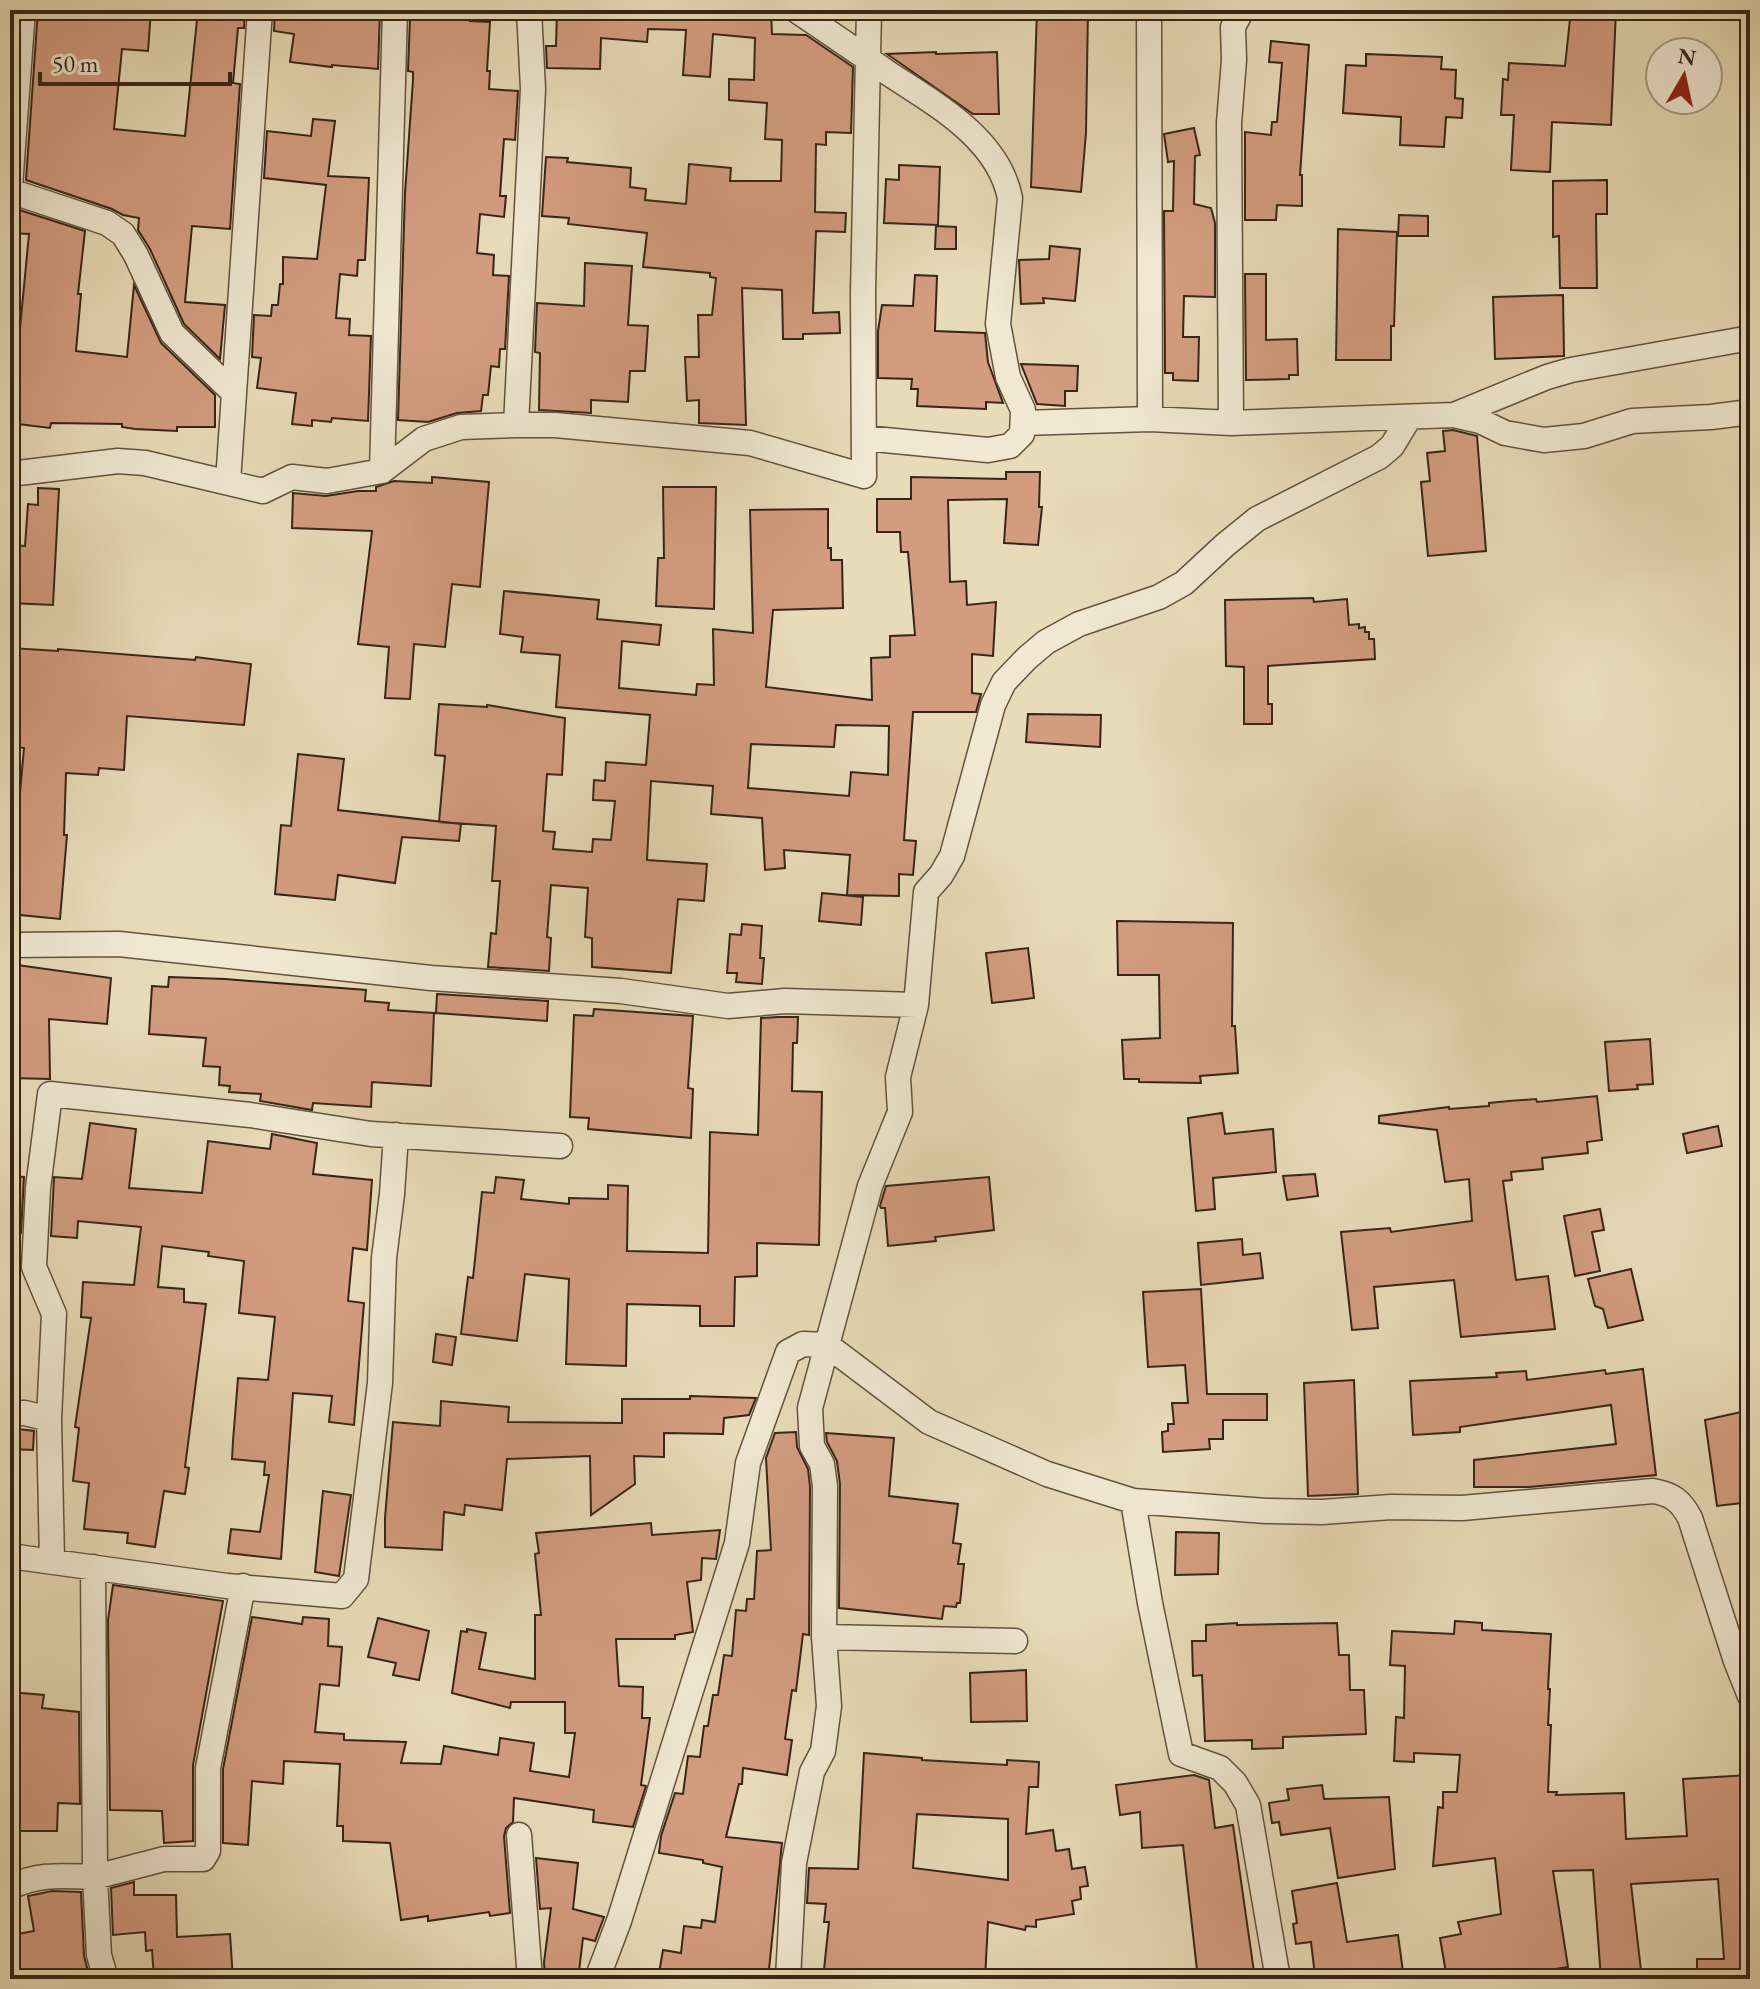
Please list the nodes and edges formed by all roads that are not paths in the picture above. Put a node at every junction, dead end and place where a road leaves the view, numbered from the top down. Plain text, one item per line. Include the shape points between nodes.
1 (260, 10) edge
2 (395, 10) edge
3 (529, 10) edge
4 (796, 10) edge
5 (869, 10) edge
6 (1149, 10) edge
7 (1242, 10) edge
8 (18, 11) edge
9 (868, 59) junction
10 (10, 189) edge
11 (1750, 338) edge
12 (234, 393) junction
13 (1750, 412) edge
14 (1454, 415) junction
15 (1409, 418) junction
16 (1150, 419) junction
17 (1023, 423) junction
18 (1231, 423) junction
19 (516, 425) junction
20 (864, 438) junction
21 (382, 471) junction
22 (10, 474) edge
23 (228, 482) junction
24 (10, 945) edge
25 (916, 1005) junction
26 (396, 1135) junction
27 (560, 1146) dead end
28 (827, 1345) junction
29 (10, 1413) edge
30 (49, 1419) junction
31 (1133, 1501) junction
32 (10, 1556) edge
33 (52, 1561) junction
34 (93, 1567) junction
35 (243, 1586) junction
36 (824, 1637) junction
37 (1015, 1641) dead end
38 (1750, 1696) edge
39 (519, 1835) dead end
40 (95, 1877) junction
41 (10, 1887) edge
42 (106, 1979) edge
43 (530, 1979) edge
44 (597, 1979) edge
45 (788, 1979) edge
46 (1278, 1979) edge

1 - 12 street
2 - 21 street
3 - 19 street via 533,89
4 - 9 street
5 - 9 street
6 - 16 street
7 - 18 street via 1233,27 1229,123
8 - 10 street
9 - 17 street via 939,106 988,150 1006,178 1010,216 998,324
9 - 20 street
10 - 12 street via 107,223 123,234 172,333
11 - 14 street via 1571,370
12 - 23 street
13 - 14 street via 1632,421 1584,436 1544,440
14 - 15 street
15 - 18 street
15 - 25 street via 1379,457 1257,519 1184,583 1159,597 1079,624 1046,642 1004,682 952,856 926,892
16 - 17 street
16 - 18 street
17 - 20 street via 1022,434 1010,446 988,450
19 - 20 street via 750,443 864,476
19 - 21 street via 461,427 424,439
21 - 23 street via 327,481 292,477 263,491
22 - 23 street via 118,461
24 - 25 street via 119,944 431,978 621,991 728,1006 785,1001
25 - 28 street via 898,1077 900,1112 870,1186
26 - 27 street
26 - 30 street via 50,1094 34,1267 54,1314
26 - 35 street via 384,1258 380,1383 356,1579 342,1596
28 - 31 street via 929,1422 1010,1460
28 - 36 street via 814,1386 809,1428 825,1486
28 - 44 street via 803,1344 788,1352 759,1426 737,1543
29 - 30 street
30 - 33 street
31 - 38 street via 1322,1512 1663,1493 1683,1504 1690,1518
31 - 46 street via 1181,1754 1220,1768 1248,1805
32 - 33 street
33 - 34 street
34 - 35 street
34 - 40 street
35 - 40 street via 208,1768 208,1851 203,1859 164,1859
36 - 37 street
36 - 45 street via 829,1706 794,1863
39 - 43 street
40 - 41 street via 27,1878
40 - 42 street via 99,1955

